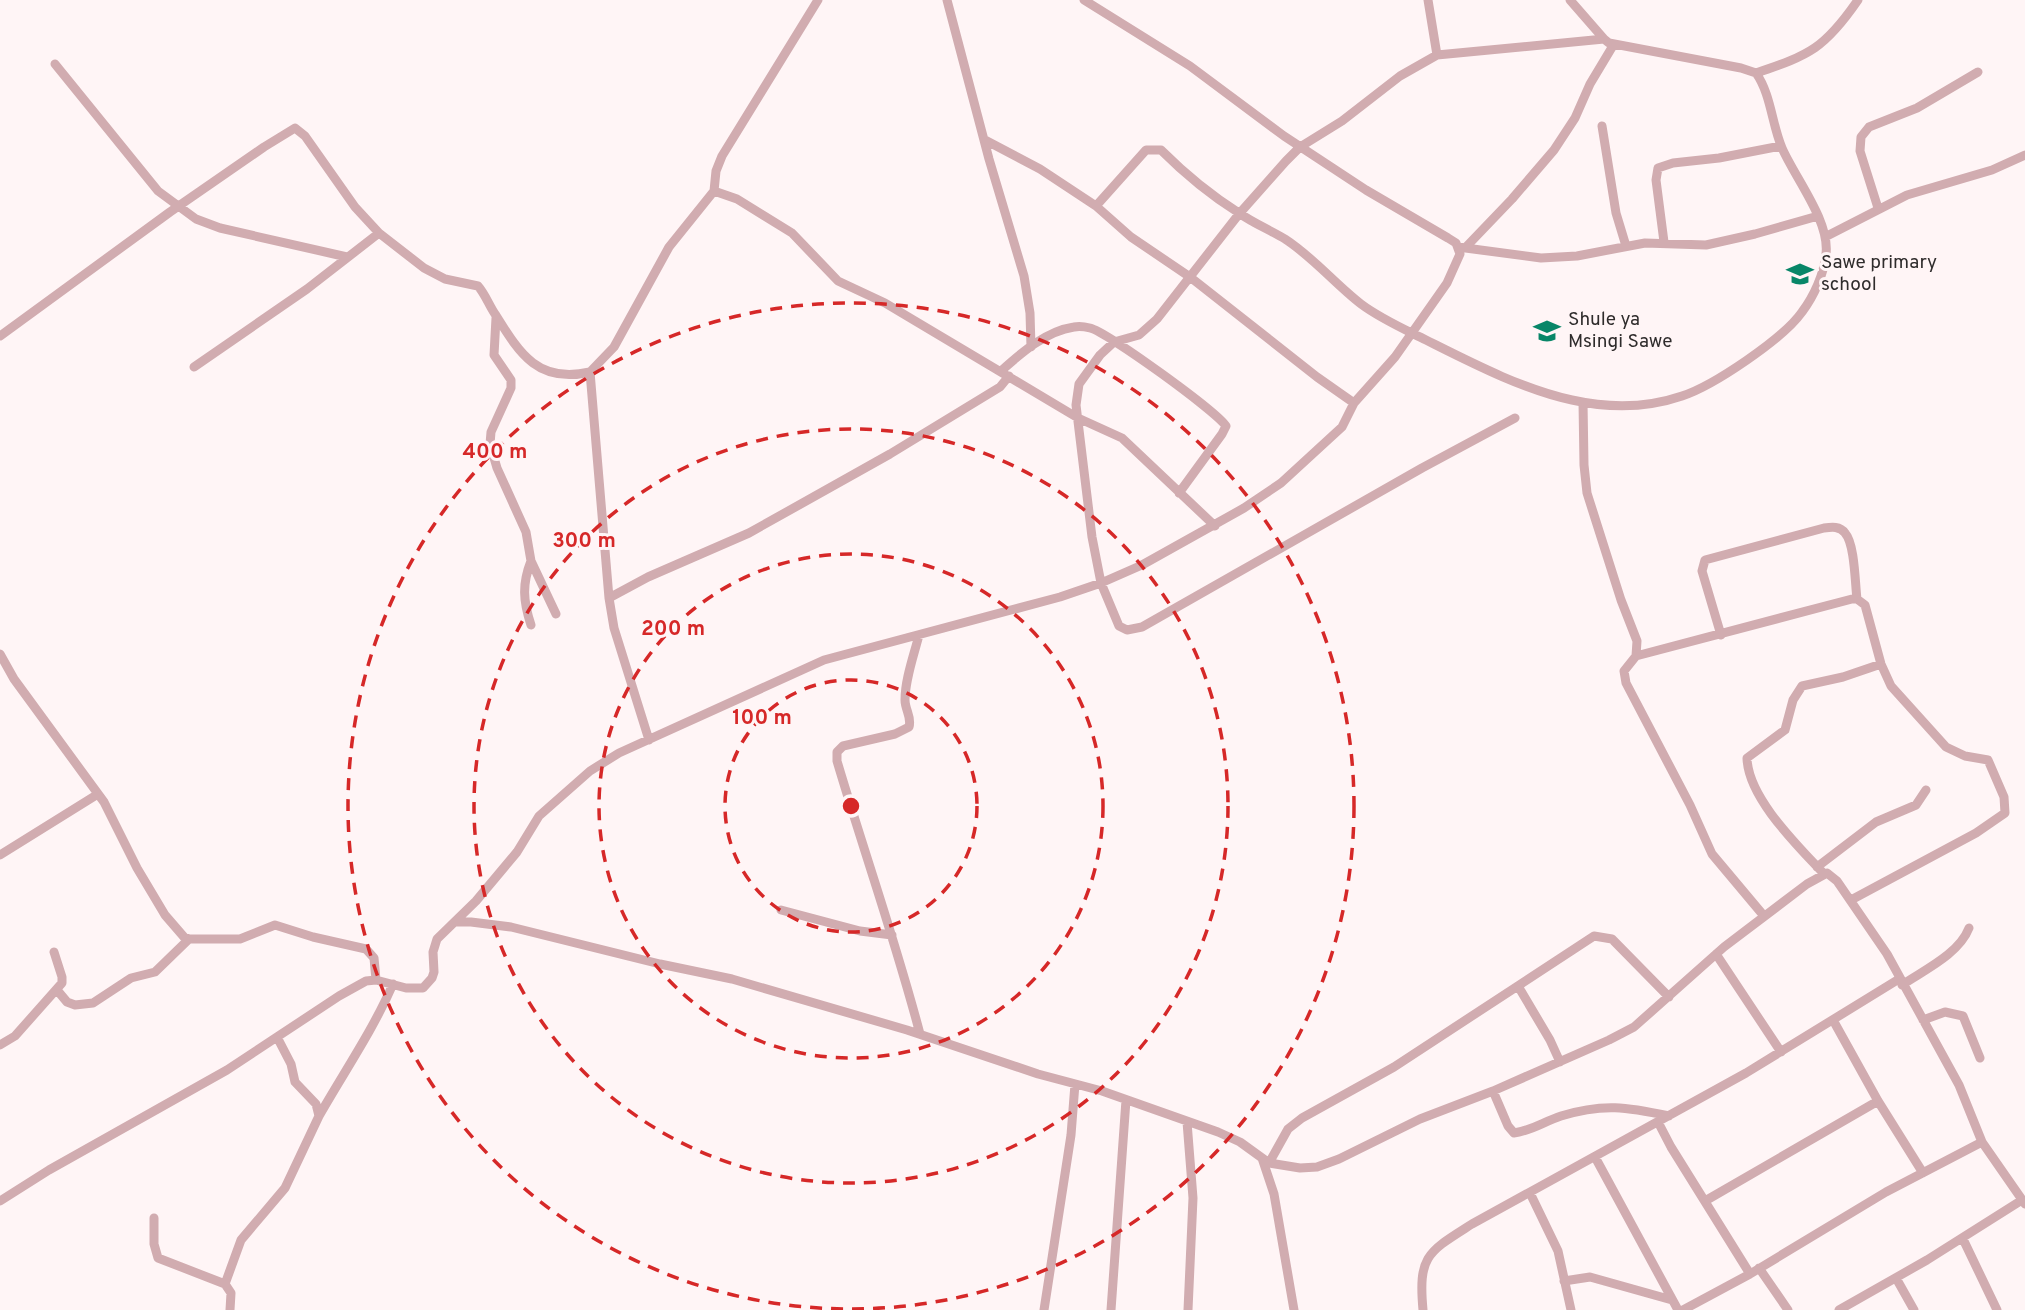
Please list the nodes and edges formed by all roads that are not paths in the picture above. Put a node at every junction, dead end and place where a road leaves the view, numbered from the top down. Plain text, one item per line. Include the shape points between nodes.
1 (818, 0) edge
2 (947, 0) edge
3 (1084, 0) edge
4 (1428, 0) edge
5 (1570, 0) edge
6 (1858, 0) edge
7 (1604, 39) junction
8 (1614, 44) junction
9 (1437, 55) junction
10 (55, 64) dead end
11 (1978, 72) dead end
12 (1756, 74) junction
13 (1602, 127) dead end
14 (985, 140) junction
15 (1781, 146) junction
16 (1300, 147) junction
17 (2025, 155) edge
18 (714, 191) junction
19 (1096, 206) junction
20 (177, 207) junction
21 (1878, 208) junction
22 (1239, 214) junction
23 (1818, 216) junction
24 (379, 233) junction
25 (1825, 237) junction
26 (1664, 242) junction
27 (1626, 246) junction
28 (1462, 247) junction
29 (347, 257) junction
30 (1190, 277) junction
31 (496, 316) junction
32 (1412, 333) junction
33 (0, 336) edge
34 (1114, 342) junction
35 (1031, 348) junction
36 (194, 367) dead end
37 (590, 372) junction
38 (1005, 373) junction
39 (1583, 402) junction
40 (1354, 403) junction
41 (1078, 418) junction
42 (1515, 418) dead end
43 (1179, 493) junction
44 (1215, 526) junction
45 (531, 561) junction
46 (1101, 583) junction
47 (609, 598) junction
48 (1857, 599) junction
49 (556, 614) dead end
50 (531, 625) dead end
51 (919, 635) junction
52 (1720, 635) junction
53 (0, 654) edge
54 (1636, 656) junction
55 (1881, 664) junction
56 (649, 740) junction
57 (1926, 790) dead end
58 (99, 793) junction
59 (0, 855) edge
60 (1821, 871) junction
61 (1851, 900) junction
62 (781, 910) dead end
63 (1764, 916) junction
64 (455, 922) junction
65 (1969, 928) dead end
66 (892, 935) junction
67 (189, 939) junction
68 (54, 952) dead end
69 (1716, 954) junction
70 (376, 979) junction
71 (1900, 982) junction
72 (393, 984) junction
73 (1518, 986) junction
74 (57, 990) junction
75 (1669, 997) junction
76 (1833, 1020) junction
77 (1923, 1020) junction
78 (920, 1034) junction
79 (277, 1037) junction
80 (0, 1045) edge
81 (1781, 1052) junction
82 (1980, 1058) dead end
83 (1559, 1062) junction
84 (1075, 1084) junction
85 (1493, 1091) junction
86 (1126, 1100) junction
87 (1878, 1101) junction
88 (319, 1116) junction
89 (1669, 1116) junction
90 (1186, 1122) junction
91 (1658, 1122) junction
92 (1982, 1142) junction
93 (1595, 1157) junction
94 (1266, 1160) junction
95 (1923, 1173) junction
96 (1530, 1193) junction
97 (0, 1201) edge
98 (1705, 1201) junction
99 (2024, 1202) edge
100 (154, 1219) dead end
101 (1963, 1238) junction
102 (1759, 1268) junction
103 (1750, 1274) junction
104 (1896, 1278) junction
105 (1564, 1280) junction
106 (225, 1284) junction
107 (1672, 1300) junction
108 (230, 1310) edge
109 (1044, 1310) edge
110 (1111, 1310) edge
111 (1188, 1310) edge
112 (1294, 1310) edge
113 (1423, 1310) edge
114 (1571, 1310) edge
115 (1681, 1310) edge
116 (1787, 1310) edge
117 (1839, 1310) edge
118 (1914, 1310) edge
119 (1997, 1310) edge

1 - 18 street via 722,156
2 - 14 street
3 - 16 street via 1199,72
4 - 9 street
5 - 7 street
6 - 12 street via 1815,50
7 - 8 street
7 - 9 street
8 - 12 street
8 - 28 street via 1554,150
9 - 16 street
10 - 20 street via 158,191
11 - 21 street via 1916,108 1869,127 1861,137 1860,151
12 - 15 street
13 - 27 street
14 - 19 street
14 - 35 street via 1024,276
15 - 23 street
15 - 26 street via 1658,168
16 - 22 street
16 - 28 street
17 - 21 street
18 - 37 street via 669,247 614,347
18 - 38 street via 737,199 792,233 838,281
19 - 22 street via 1146,150 1153,149 1161,150
19 - 30 street via 1131,237
20 - 24 street via 295,128
20 - 29 street via 220,228
20 - 33 street
21 - 25 street
22 - 30 street
22 - 32 street via 1285,239 1377,316
23 - 25 street
23 - 26 street via 1706,245
24 - 29 street
24 - 31 street via 424,268 445,279 478,286
25 - 39 street via 1822,270 1801,314 1720,377 1683,396 1650,404
26 - 27 street
27 - 28 street via 1541,258
28 - 32 street via 1453,272
29 - 36 street
30 - 34 street via 1148,328
30 - 40 street
31 - 37 street via 543,372
31 - 45 street via 495,355 511,388 490,444 496,468 526,532
32 - 39 street via 1525,385
32 - 40 street
34 - 35 street via 1091,328 1075,327
34 - 41 street via 1079,384
34 - 43 street via 1226,426
35 - 38 street
37 - 47 street
38 - 41 street
38 - 47 street via 1000,387 769,523
39 - 54 street via 1587,493 1637,641
40 - 44 street via 1342,427 1318,451 1281,483
41 - 43 street via 1128,442
41 - 46 street
42 - 46 street via 1142,627 1127,630 1119,626
43 - 44 street
44 - 46 street
45 - 49 street
45 - 50 street via 523,594
46 - 51 street
47 - 56 street
48 - 52 street
48 - 52 street via 1847,535 1836,527 1824,528 1705,560 1702,571
48 - 55 street via 1867,608
51 - 56 street via 824,660
51 - 66 street via 906,690 909,727 843,746 837,761
52 - 54 street
53 - 58 street
54 - 63 street via 1624,671 1629,689 1712,853
55 - 60 street via 1802,686 1785,730 1747,758 1761,798
55 - 61 street via 1891,686 1946,747 1987,760 2004,797 2005,813
56 - 64 street via 590,771 539,816 517,852
57 - 60 street via 1916,805 1876,822
58 - 59 street
58 - 67 street via 165,915
60 - 61 street via 1831,875
60 - 63 street
61 - 71 street
62 - 66 street
63 - 69 street
64 - 72 street via 434,945 434,972 427,985 417,989
64 - 78 street via 511,927 732,979
65 - 71 street via 1953,950
66 - 78 street
67 - 70 street via 240,939 275,925 366,949 374,958
67 - 74 street via 155,972 131,978 93,1003 75,1005
68 - 74 street via 62,977
69 - 75 street
69 - 81 street
70 - 72 street
70 - 79 street via 340,996
71 - 76 street
71 - 77 street
72 - 88 street
73 - 75 street via 1594,936 1602,936 1622,947
73 - 83 street
73 - 94 street via 1394,1067 1302,1118
74 - 80 street via 15,1036
75 - 83 street via 1634,1027
76 - 81 street
76 - 87 street
77 - 82 street via 1945,1012 1963,1016
77 - 92 street via 1970,1108
78 - 84 street
79 - 88 street via 295,1082 316,1104
79 - 97 street
81 - 89 street
83 - 85 street
84 - 86 street
84 - 109 street
85 - 89 street via 1514,1133 1595,1108 1619,1106
85 - 94 street via 1317,1167 1290,1167
86 - 90 street
86 - 110 street
87 - 95 street
87 - 98 street
88 - 106 street via 285,1188 241,1240
89 - 91 street
90 - 94 street via 1240,1142
90 - 111 street via 1193,1198
91 - 93 street
91 - 98 street
92 - 95 street
92 - 99 street
93 - 96 street
93 - 107 street
94 - 112 street
95 - 102 street
96 - 105 street via 1554,1242
96 - 113 street via 1472,1224 1426,1260
98 - 103 street
99 - 101 street
100 - 106 street via 158,1258
101 - 104 street
101 - 119 street
102 - 103 street
102 - 116 street
103 - 115 street
104 - 117 street
104 - 118 street
105 - 107 street via 1590,1277
105 - 114 street
106 - 108 street via 231,1293
107 - 115 street

